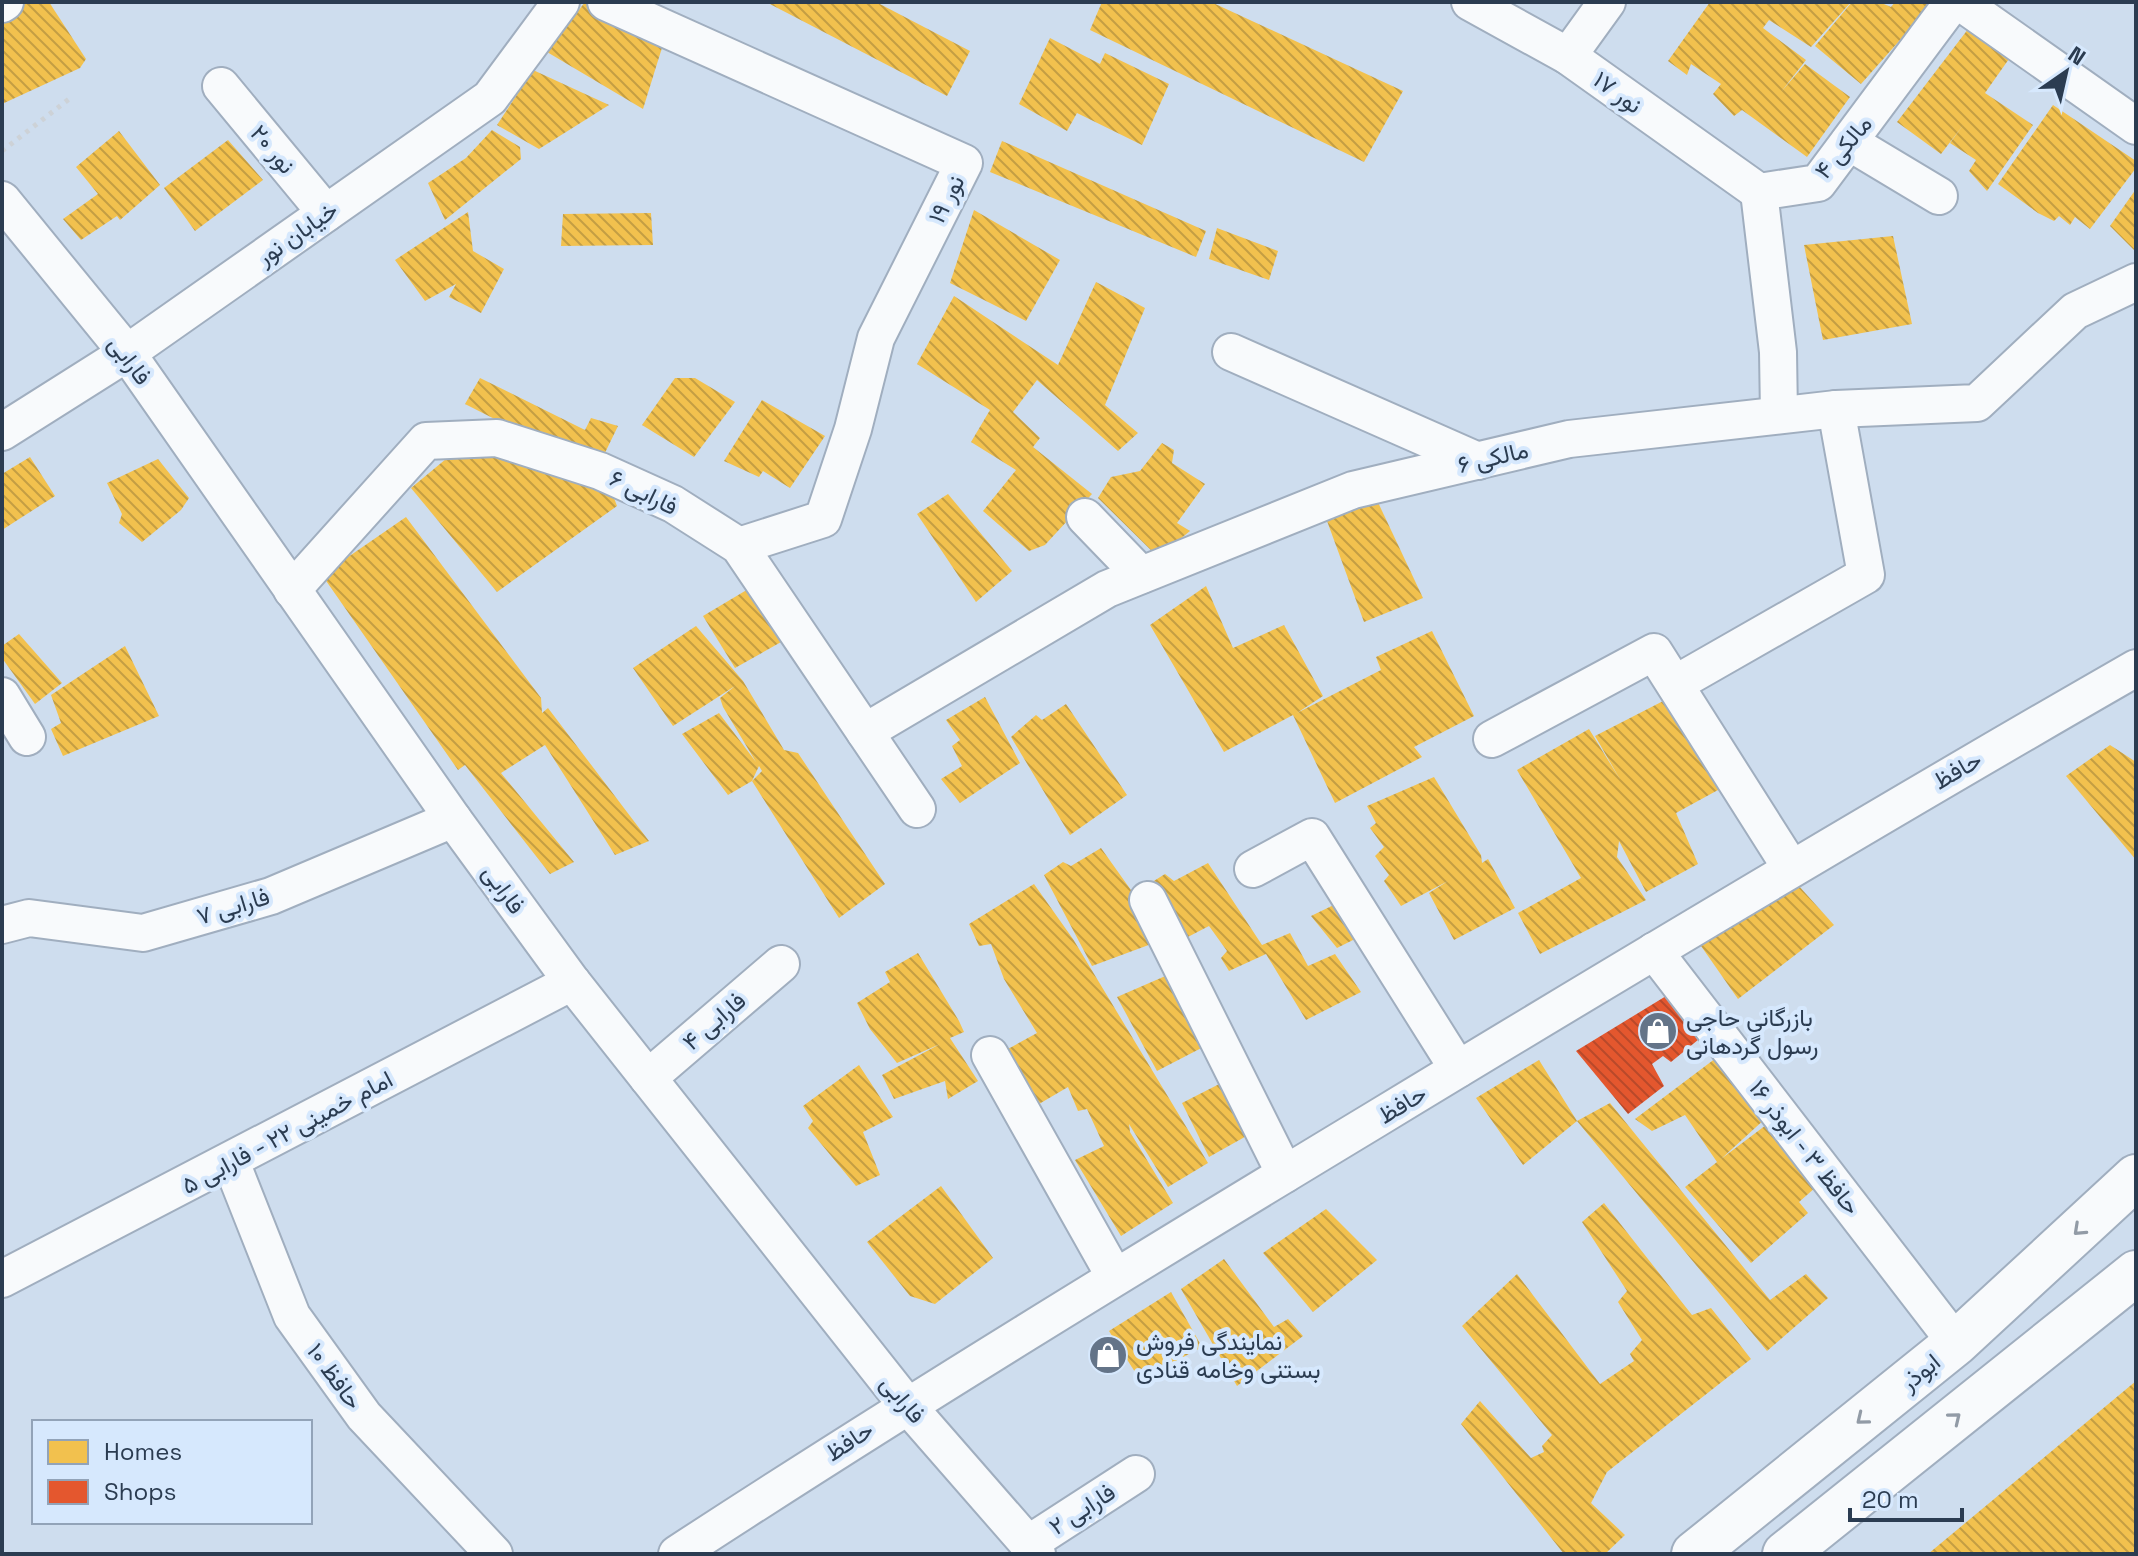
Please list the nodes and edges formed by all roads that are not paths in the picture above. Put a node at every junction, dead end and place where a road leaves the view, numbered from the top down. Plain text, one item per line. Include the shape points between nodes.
1 (561, 2) edge
2 (606, 2) edge
3 (1470, 2) edge
4 (1607, 2) edge
5 (1953, 2) edge
6 (1960, 2) edge
7 (1568, 56) junction
8 (221, 86) dead end
9 (2136, 126) edge
10 (1849, 142) junction
11 (1759, 192) junction
12 (1939, 196) dead end
13 (2, 200) edge
14 (326, 213) junction
15 (2136, 282) edge
16 (1231, 352) dead end
17 (127, 353) junction
18 (1836, 409) junction
19 (1779, 415) junction
20 (2, 432) edge
21 (1478, 461) junction
22 (1085, 517) dead end
23 (739, 546) junction
24 (1141, 575) junction
25 (292, 590) junction
26 (2136, 668) edge
27 (1675, 684) junction
28 (2, 696) edge
29 (865, 732) junction
30 (27, 737) dead end
31 (1492, 739) dead end
32 (917, 809) dead end
33 (453, 819) junction
34 (1791, 868) junction
35 (1253, 869) dead end
36 (1148, 900) dead end
37 (2, 925) edge
38 (1654, 951) junction
39 (781, 964) dead end
40 (572, 982) junction
41 (990, 1055) dead end
42 (1458, 1069) junction
43 (648, 1078) junction
44 (231, 1162) junction
45 (1285, 1174) junction
46 (2136, 1177) edge
47 (5, 1272) edge
48 (2136, 1273) edge
49 (1115, 1277) junction
50 (1956, 1343) junction
51 (906, 1404) junction
52 (1136, 1474) dead end
53 (1032, 1549) edge
54 (494, 1554) edge
55 (677, 1554) edge
56 (1694, 1554) edge
57 (1785, 1554) edge

1 - 14 street, خیابان نور via 490,98
2 - 23 street, نور ۱۹ via 964,163 876,338 823,519
3 - 7 street, نور ۱۷
4 - 7 street
5 - 10 street, مالکی ۴
6 - 9 street
7 - 11 street, نور ۱۷
8 - 14 street, نور ۲۰
10 - 11 street, مالکی ۴ via 1818,183
10 - 12 street
11 - 19 street via 1778,352
13 - 17 street, فارابی
14 - 17 street, خیابان نور
15 - 18 street, مالکی ۶ via 2075,311 1977,403
16 - 21 street
17 - 20 street, خیابان نور
17 - 25 street, فارابی
18 - 19 street, مالکی ۶
18 - 27 street via 1866,575
19 - 21 street, مالکی ۶ via 1569,439
21 - 24 street, مالکی ۶ via 1353,490
22 - 24 street
23 - 25 street, فارابی ۶ via 673,504 600,471 497,438 426,441
23 - 29 street, فارابی ۶
24 - 29 street, مالکی ۶ via 1107,589
25 - 33 street, فارابی
26 - 34 street, حافظ
27 - 31 street via 1654,652
27 - 34 street
28 - 30 street
29 - 32 street, فارابی ۶
33 - 37 street, فارابی ۷ via 271,896 143,933 29,918
33 - 40 street, فارابی
34 - 38 street, حافظ
35 - 42 street via 1312,837
36 - 45 street
38 - 42 street, حافظ
38 - 50 street, حافظ ۳ - ابوذر ۱۶
39 - 43 street, فارابی ۴
40 - 43 street, فارابی
40 - 44 street, امام خمینی ۲۲ - فارابی ۵
41 - 49 street
42 - 45 street, حافظ
43 - 51 street, فارابی
44 - 47 street, امام خمینی ۲۲ - فارابی ۵
44 - 54 street, حافظ ۱۰ via 292,1316 364,1416
45 - 49 street, حافظ
46 -> 50 main road, ابوذر
57 -> 48 main road
49 - 51 street, حافظ
50 -> 56 main road, ابوذر
51 - 53 street, فارابی
51 - 55 street, حافظ
52 - 53 street, فارابی ۲

